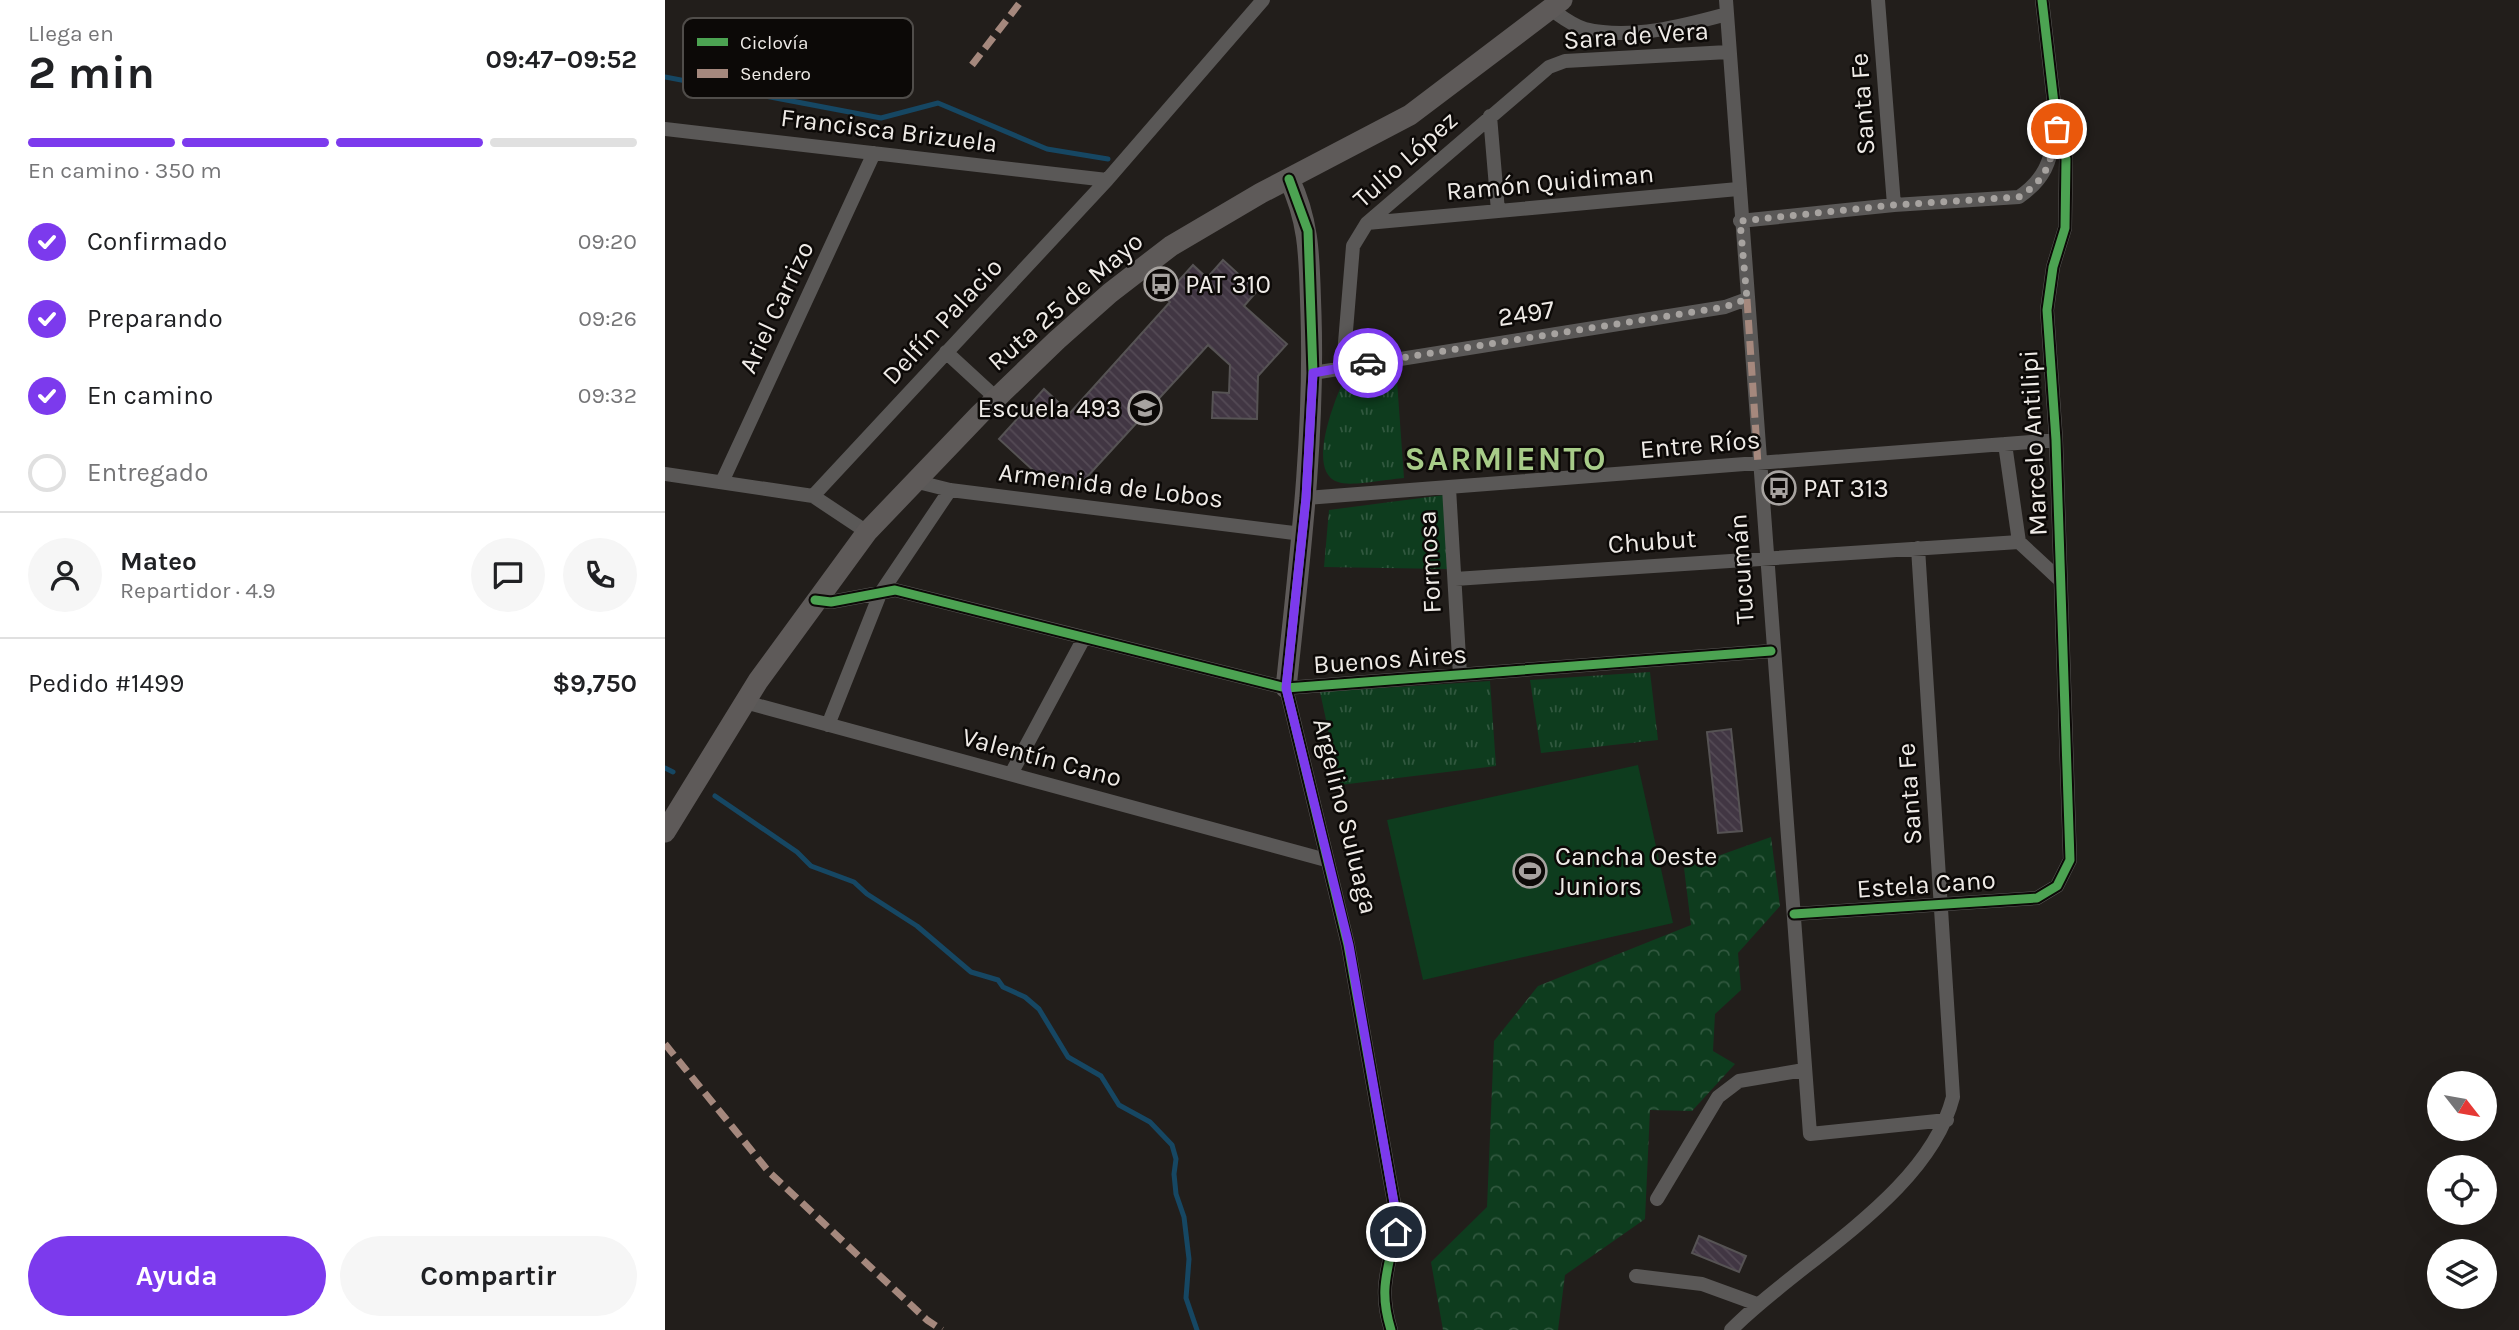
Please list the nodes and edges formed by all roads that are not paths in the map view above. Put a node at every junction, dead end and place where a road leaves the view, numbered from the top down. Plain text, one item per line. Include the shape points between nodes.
1 (1263, 0) edge
2 (1878, 0) edge
3 (2042, 0) edge
4 (1557, 5) edge
5 (1726, 7) edge
6 (1728, 52) junction
7 (1549, 67) joint
8 (1490, 116) junction
9 (665, 129) edge
10 (2057, 129) junction
11 (874, 153) junction
12 (1289, 179) junction
13 (1107, 180) junction
14 (1738, 189) junction
15 (1894, 205) junction
16 (1498, 211) junction
17 (1740, 221) junction
18 (1367, 223) junction
19 (1747, 299) junction
20 (946, 352) junction
21 (1343, 367) junction
22 (1313, 373) junction
23 (996, 398) junction
24 (2056, 440) junction
25 (2005, 444) junction
26 (1758, 464) junction
27 (665, 474) edge
28 (915, 481) junction
29 (722, 482) junction
30 (1449, 488) junction
31 (950, 490) junction
32 (813, 496) junction
33 (1306, 498) junction
34 (867, 532) junction
35 (1302, 534) junction
36 (2019, 542) junction
37 (1918, 548) junction
38 (1765, 558) junction
39 (1455, 579) junction
40 (2060, 580) junction
41 (880, 594) junction
42 (815, 600) junction
43 (1084, 638) junction
44 (1771, 651) junction
45 (1460, 675) junction
46 (1286, 688) junction
47 (745, 702) junction
48 (828, 724) junction
49 (1011, 774) junction
50 (665, 832) edge
51 (1327, 860) junction
52 (2057, 886) joint
53 (1941, 904) junction
54 (1794, 914) junction
55 (1804, 1070) junction
56 (1947, 1120) junction
57 (1657, 1199) dead end
58 (1636, 1276) dead end
59 (1757, 1304) junction
60 (1391, 1330) edge
61 (1731, 1330) edge

1 - 13 street, Delfín Palacio
2 - 15 street, Santa Fe
3 - 10 street, Marcelo Antilipi
4 - 5 street via 1579,26 1610,32 1671,28
4 - 12 main road, Ruta 25 de Mayo via 1410,115
5 - 6 street, Tucumán
6 - 7 street, Sara de Vera via 1565,61
6 - 14 street, Tucumán
7 - 8 street, Tulio López
8 - 16 street, Tulio López
8 - 18 street, Tulio López
9 - 11 street, Francisca Brizuela
10 - 15 street via 2049,168 2019,197
10 - 24 street, Marcelo Antilipi via 2066,159 2067,186 2065,228 2047,310
11 - 13 street, Francisca Brizuela
11 - 29 street, Ariel Carrizo
12 - 22 main road, Argelino Suluaga via 1308,231
12 - 23 main road, Ruta 25 de Mayo via 1171,246 1109,293
13 - 20 street, Delfín Palacio
14 - 16 street, Ramón Quidiman
14 - 17 street, Tucumán
15 - 17 street
16 - 18 street, Ramón Quidiman
17 - 19 street, Tucumán
18 - 21 street, Tulio López via 1353,246
19 - 21 street, 2497 via 1725,307
19 - 26 street, Tucumán
20 - 23 street
20 - 32 street, Delfín Palacio
21 - 22 street, 2497
22 - 33 main road, Argelino Suluaga
23 - 28 main road, Ruta 25 de Mayo
24 - 25 street, Entre Ríos
24 - 40 street, Marcelo Antilipi
25 - 26 street, Entre Ríos
25 - 36 street, Marcelo Antilipi
26 - 30 street, Entre Ríos
26 - 38 street, Tucumán
27 - 29 street
28 - 31 street, Armenida de Lobos
28 - 34 main road, Ruta 25 de Mayo
29 - 32 street
30 - 33 street, Entre Ríos
30 - 39 street, Formosa
31 - 35 street, Armenida de Lobos
31 - 41 street
32 - 34 street
33 - 35 main road, Argelino Suluaga
34 - 42 main road, Ruta 25 de Mayo
35 - 46 main road, Argelino Suluaga
36 - 37 street, Chubut
36 - 40 street, Marcelo Antilipi
37 - 38 street, Chubut
37 - 53 street, Santa Fe
38 - 39 street, Chubut
38 - 44 street, Tucumán
39 - 45 street, Formosa
40 - 52 street, Marcelo Antilipi via 2070,860
41 - 42 street, Buenos Aires
41 - 43 street, Buenos Aires via 895,590
41 - 48 street
42 - 47 main road, Ruta 25 de Mayo
43 - 46 street, Buenos Aires
43 - 49 street
44 - 45 street, Buenos Aires
44 - 54 street, Tucumán
45 - 46 street, Buenos Aires
46 - 51 street, Argelino Suluaga
47 - 48 street, Valentín Cano
47 - 50 main road, Ruta 25 de Mayo
48 - 49 street, Valentín Cano
49 - 51 street, Valentín Cano
51 - 60 street, Argelino Suluaga via 1349,945 1396,1214 1382,1288
52 - 53 street, Estela Cano via 2036,898
53 - 54 street, Estela Cano
53 - 56 street, Santa Fe via 1953,1097
54 - 55 street, Tucumán
55 - 56 street, Tucumán via 1810,1134
55 - 57 street via 1739,1081 1718,1097
56 - 59 street via 1888,1199
58 - 59 street via 1702,1284
59 - 61 street

